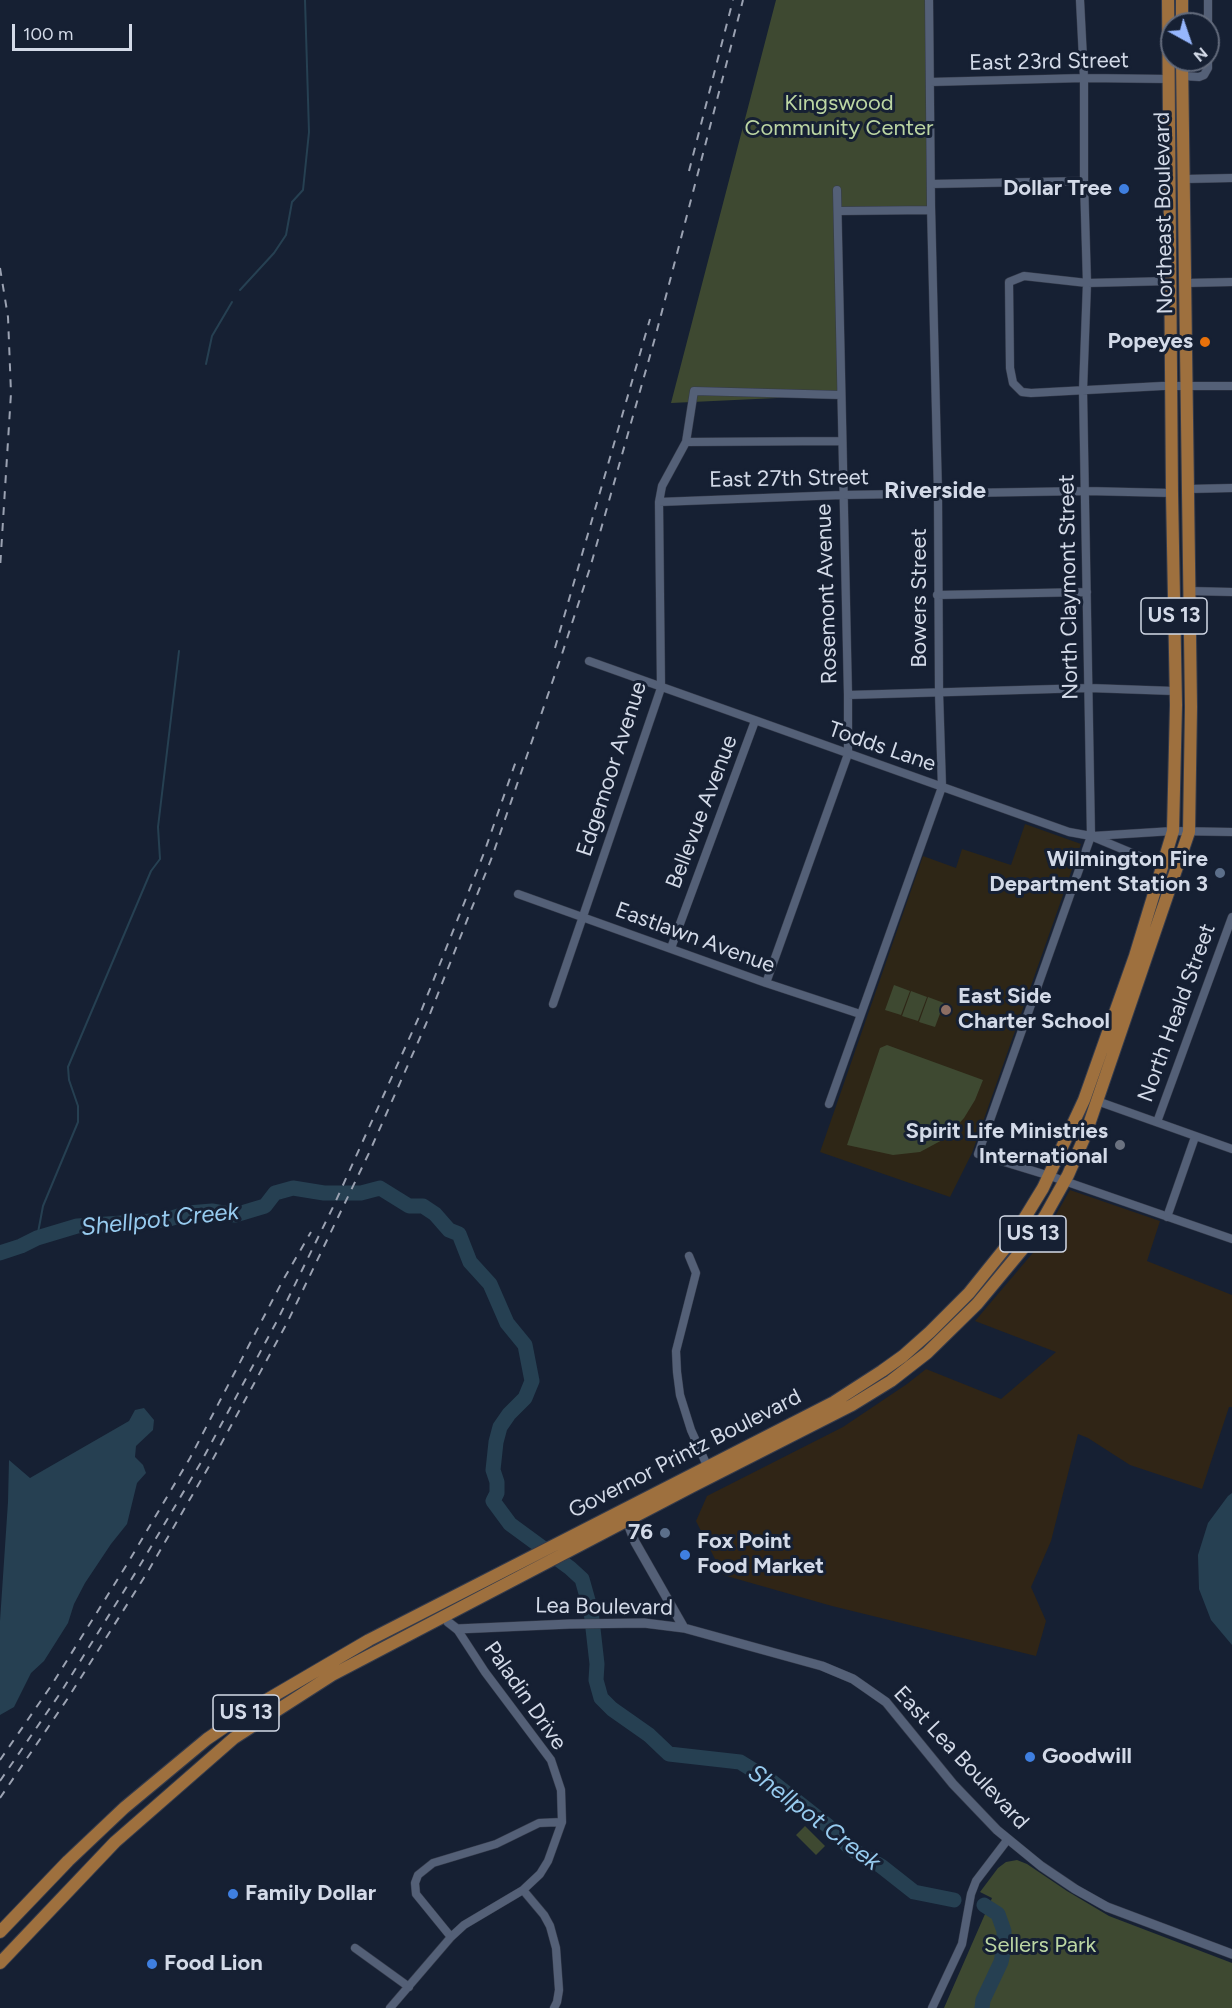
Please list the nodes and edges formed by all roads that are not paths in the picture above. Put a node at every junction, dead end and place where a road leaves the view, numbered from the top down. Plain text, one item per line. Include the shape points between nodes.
1 (929, 0) edge
2 (1080, 0) edge
3 (1168, 0) edge
4 (1208, 0) edge
5 (1183, 72) edge
6 (1183, 76) junction
7 (1084, 78) junction
8 (1169, 79) junction
9 (930, 82) junction
10 (1185, 160) junction
11 (1232, 178) edge
12 (1185, 179) junction
13 (1084, 181) junction
14 (931, 184) junction
15 (837, 190) dead end
16 (931, 210) junction
17 (839, 211) junction
18 (1171, 281) junction
19 (1232, 282) edge
20 (1087, 283) junction
21 (1186, 283) junction
22 (1171, 386) junction
23 (1187, 386) junction
24 (1232, 386) edge
25 (1083, 390) junction
26 (841, 395) junction
27 (842, 441) junction
28 (686, 442) junction
29 (1232, 488) edge
30 (1188, 489) junction
31 (1086, 491) junction
32 (1172, 493) junction
33 (938, 494) junction
34 (842, 495) junction
35 (659, 502) junction
36 (1172, 508) junction
37 (1189, 591) junction
38 (1087, 592) junction
39 (1232, 592) edge
40 (937, 595) junction
41 (589, 661) dead end
42 (661, 688) junction
43 (1089, 688) junction
44 (1174, 691) junction
45 (939, 692) junction
46 (848, 695) junction
47 (756, 721) junction
48 (848, 754) junction
49 (942, 787) junction
50 (1173, 831) junction
51 (1190, 832) junction
52 (1232, 832) edge
53 (1091, 836) junction
54 (1163, 867) junction
55 (518, 894) dead end
56 (1232, 916) edge
57 (582, 917) junction
58 (670, 948) junction
59 (766, 983) junction
60 (553, 1004) dead end
61 (860, 1014) junction
62 (1090, 1101) junction
63 (829, 1104) dead end
64 (1157, 1122) junction
65 (1195, 1137) junction
66 (1232, 1149) edge
67 (1050, 1176) junction
68 (1064, 1182) junction
69 (1167, 1216) junction
70 (1232, 1239) edge
71 (689, 1256) dead end
72 (710, 1471) junction
73 (647, 1496) junction
74 (630, 1519) junction
75 (445, 1615) junction
76 (684, 1628) junction
77 (457, 1629) junction
78 (344, 1655) junction
79 (267, 1716) junction
80 (562, 1822) junction
81 (1008, 1839) junction
82 (523, 1890) junction
83 (0, 1932) edge
84 (451, 1937) junction
85 (355, 1948) dead end
86 (1232, 1954) edge
87 (0, 1963) edge
88 (409, 1987) junction
89 (390, 2008) edge
90 (554, 2008) edge
91 (932, 2008) edge

1 - 9 street, Bowers Street
2 - 7 street, North Claymont Street
3 - 8 main road, Northeast Boulevard / US 13
4 - 6 street via 1208,68 1199,77
5 - 6 main road, Northeast Boulevard / US 13
6 - 10 main road, Northeast Boulevard / US 13
7 - 8 street, East 23rd Street
7 - 9 street, East 23rd Street
7 - 13 street, North Claymont Street
8 - 10 main road via 1178,89 1179,136
8 - 18 main road, Northeast Boulevard / US 13
9 - 14 street, Bowers Street
10 - 12 main road, Northeast Boulevard / US 13
11 - 12 street
12 - 21 main road, Northeast Boulevard / US 13
13 - 14 street
13 - 20 street, North Claymont Street
14 - 16 street, Bowers Street
15 - 17 street, Rosemont Avenue
16 - 17 street
16 - 33 street, Bowers Street
17 - 26 street, Rosemont Avenue
18 - 20 street
18 - 22 main road, Northeast Boulevard / US 13
19 - 21 street
20 - 25 street, North Claymont Street
20 - 25 street via 1024,276 1009,282 1013,383 1022,392 1031,393
21 - 23 main road, Northeast Boulevard / US 13
22 - 23 street
22 - 25 street
22 - 32 main road, Northeast Boulevard / US 13
23 - 24 street
23 - 30 main road, Northeast Boulevard / US 13
25 - 31 street, North Claymont Street
26 - 27 street, Rosemont Avenue
26 - 28 street, Edgemoor Avenue via 694,391
27 - 28 street
27 - 34 street, Rosemont Avenue
28 - 35 street, Edgemoor Avenue via 662,486
29 - 30 street
30 - 37 main road, Northeast Boulevard / US 13
31 - 32 street, East 27th Street
31 - 33 street, East 27th Street
31 - 38 street, North Claymont Street
32 - 36 main road, Northeast Boulevard / US 13
33 - 34 street, East 27th Street
33 - 40 street, Bowers Street
34 - 35 street, East 27th Street
34 - 46 street, Rosemont Avenue
35 - 42 street, Edgemoor Avenue
36 - 37 main road via 1180,532 1181,582
36 - 44 main road, Northeast Boulevard / US 13
37 - 39 street
37 - 51 main road, Northeast Boulevard / US 13
38 - 40 street
38 - 43 street, North Claymont Street
40 - 45 street, Bowers Street
41 - 42 street, Todds Lane
42 - 47 street, Todds Lane
42 - 57 street, Edgemoor Avenue
43 - 44 street
43 - 45 street
43 - 53 street, North Claymont Street
44 - 50 main road, Northeast Boulevard / US 13
45 - 46 street
45 - 49 street, Bowers Street
46 - 48 street, Rosemont Avenue
47 - 48 street, Todds Lane
47 - 58 street, Bellevue Avenue
48 - 49 street, Todds Lane
48 - 59 street, Rosemont Avenue
49 - 53 street, Todds Lane via 1069,832
49 - 61 street, Bowers Street
50 - 51 street
50 - 53 street
50 - 54 main road, Governor Printz Boulevard / US 13
51 - 52 street
51 - 62 main road, Northeast Boulevard / US 13
53 - 54 street, Todds Lane
53 - 67 street, North Claymont Street via 978,1154
54 - 62 main road, Governor Printz Boulevard / US 13
55 - 57 street, Eastlawn Avenue
56 - 64 street, North Heald Street
57 - 58 street, Eastlawn Avenue
57 - 60 street, Edgemoor Avenue
58 - 59 street, Eastlawn Avenue
59 - 61 street, Eastlawn Avenue
61 - 63 street, Bowers Street
62 - 64 street
62 - 67 main road, Governor Printz Boulevard / US 13
62 - 68 main road via 1062,1167
64 - 65 street
65 - 66 street
65 - 69 street
67 - 68 street
67 - 72 main road, Governor Printz Boulevard / US 13 via 1000,1255 949,1314 903,1356 834,1402
68 - 69 street
68 - 72 main road, US 13 via 998,1281 927,1353 891,1382 852,1405
69 - 70 street
71 - 72 street via 696,1273 676,1351 677,1372 691,1430
72 - 73 main road, Governor Printz Boulevard / US 13
72 - 74 main road, Governor Printz Boulevard / US 13 via 691,1487
73 - 74 main road
73 - 78 main road, Governor Printz Boulevard / US 13
74 - 75 main road, Governor Printz Boulevard / US 13
74 - 76 street, Lea Boulevard via 635,1542
75 - 77 street
75 - 79 main road, Governor Printz Boulevard / US 13 via 332,1675
76 - 77 street, Lea Boulevard via 644,1623
76 - 81 street, East Lea Boulevard via 822,1666 853,1679 886,1702 953,1784
77 - 80 street, Paladin Drive via 551,1760 561,1790
78 - 79 main road via 341,1663 270,1708
78 - 83 main road, Governor Printz Boulevard / US 13 via 207,1739 68,1860
79 - 87 main road, Governor Printz Boulevard / US 13 via 234,1738 115,1842
80 - 82 street, Paladin Drive via 548,1861
80 - 84 street via 539,1823 496,1844 433,1863 418,1875 416,1894
81 - 86 street, East Lea Boulevard via 1041,1866 1107,1906
81 - 91 street via 976,1881 962,1944
82 - 84 street, Paladin Drive
82 - 90 street via 544,1915 556,1948 559,1990
84 - 88 street, Paladin Drive
85 - 88 street
88 - 89 street, Paladin Drive

